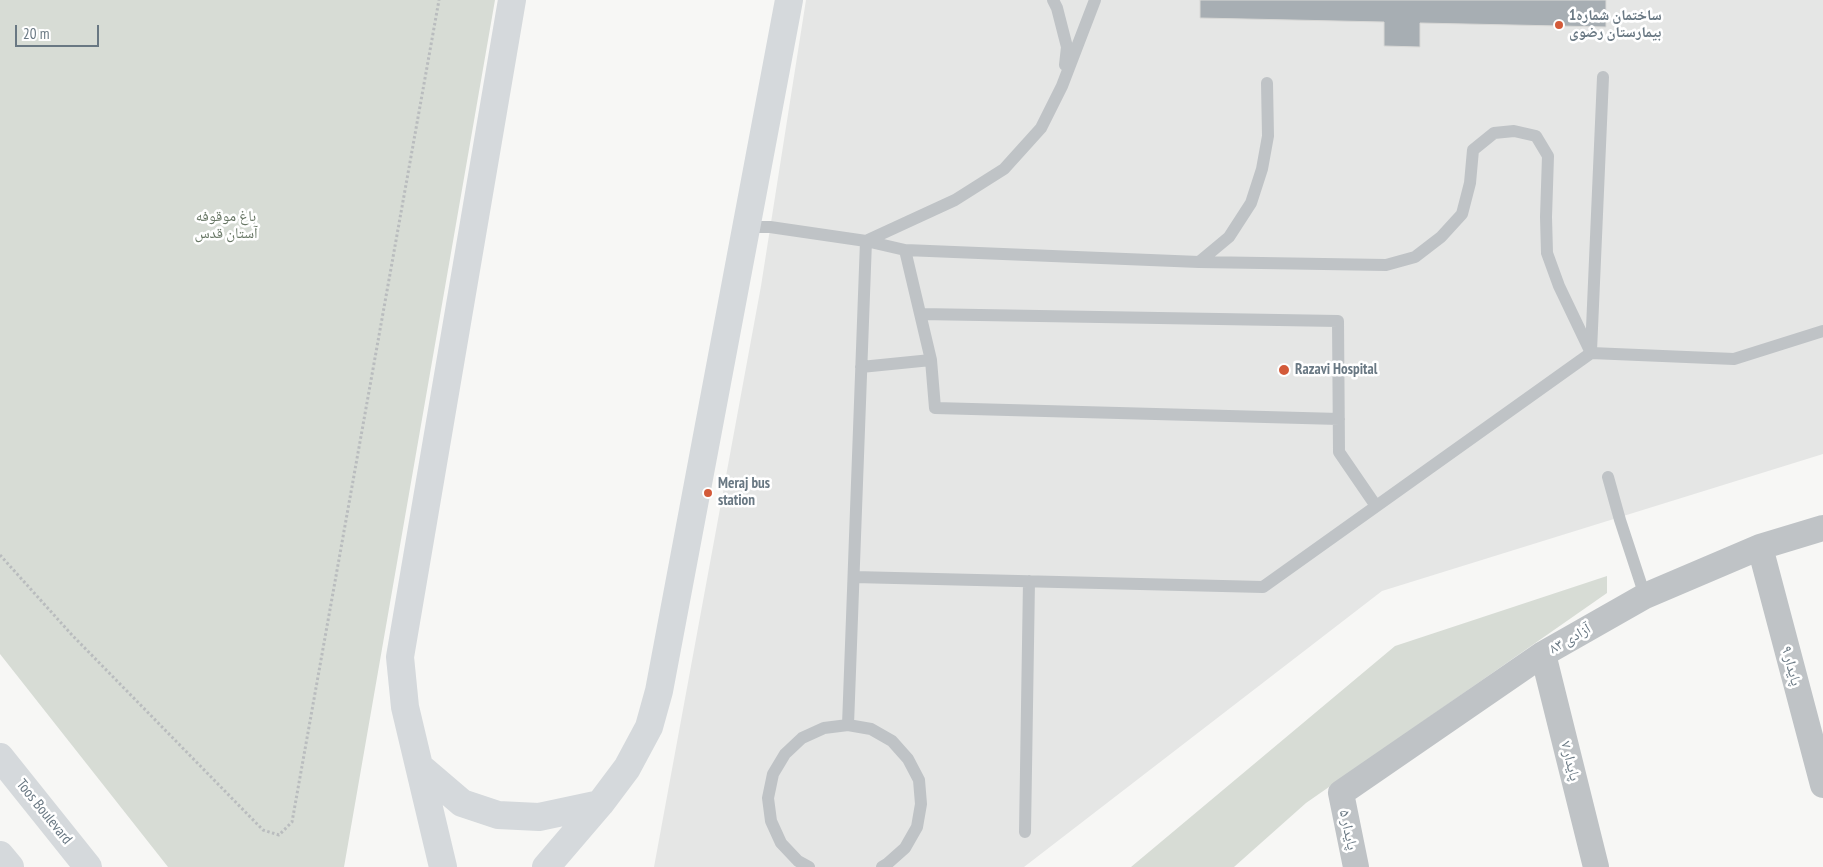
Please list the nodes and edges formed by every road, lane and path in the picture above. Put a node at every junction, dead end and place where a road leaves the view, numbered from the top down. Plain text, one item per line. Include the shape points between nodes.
1 (439, 0) edge
2 (512, 0) edge
3 (789, 0) edge
4 (1053, 0) edge
5 (1095, 0) edge
6 (1603, 77) dead end
7 (1266, 84) dead end
8 (1062, 86) junction
9 (747, 227) junction
10 (866, 241) junction
11 (905, 250) junction
12 (1199, 262) junction
13 (920, 314) junction
14 (1823, 331) edge
15 (1591, 354) junction
16 (931, 360) junction
17 (861, 367) junction
18 (1339, 419) junction
19 (1608, 476) dead end
20 (1376, 506) junction
21 (1823, 528) edge
22 (1760, 548) junction
23 (0, 555) edge
24 (854, 577) junction
25 (1029, 581) junction
26 (1645, 596) junction
27 (1543, 654) junction
28 (848, 725) junction
29 (0, 757) edge
30 (421, 768) junction
31 (1823, 785) edge
32 (1341, 793) joint
33 (600, 804) junction
34 (1024, 832) dead end
35 (0, 855) edge
36 (10, 867) edge
37 (88, 867) edge
38 (443, 867) edge
39 (546, 867) edge
40 (809, 867) edge
41 (882, 867) edge
42 (1356, 867) edge
43 (1596, 867) edge

1 - 23 path via 292,822 278,835 262,830 72,635
2 - 30 street via 400,657 405,707
3 - 9 street
4 - 8 lane via 1067,47
5 - 8 lane
6 - 15 lane
7 - 12 lane via 1268,136 1251,203 1229,237
8 - 10 lane via 1041,128 1004,169 955,200
9 - 10 lane via 770,227
9 - 33 street via 659,692 649,727 627,768
10 - 11 lane
10 - 17 lane
11 - 12 lane
11 - 13 lane
12 - 15 lane via 1386,265 1415,257 1441,237 1462,214 1470,183 1473,150 1494,133 1514,131 1536,136 1548,156 1547,253
13 - 16 lane
13 - 18 lane via 1338,321
14 - 15 lane via 1734,359
15 - 20 lane
16 - 17 lane
16 - 18 lane via 934,408
17 - 24 lane
18 - 20 lane via 1339,452
19 - 26 lane
20 - 25 lane via 1263,587
21 - 22 street, آزادی ۸۳
22 - 26 street, آزادی ۸۳
22 - 31 street, پایدار ۹
24 - 25 lane
24 - 28 lane
25 - 34 lane
26 - 27 street, آزادی ۸۳
27 - 32 street, آزادی ۸۳
27 - 43 street, پایدار ۷
28 - 40 lane via 824,728 802,738 785,754 773,774 768,798 771,822 781,843 798,861
28 - 41 lane via 871,729 892,741 908,758 918,780 921,804 917,827 905,848
29 - 37 street, Toos Boulevard
30 - 33 street via 462,803 498,815 539,816
30 - 38 street
32 - 42 street, پایدار ۵
33 - 39 street
35 - 36 street

